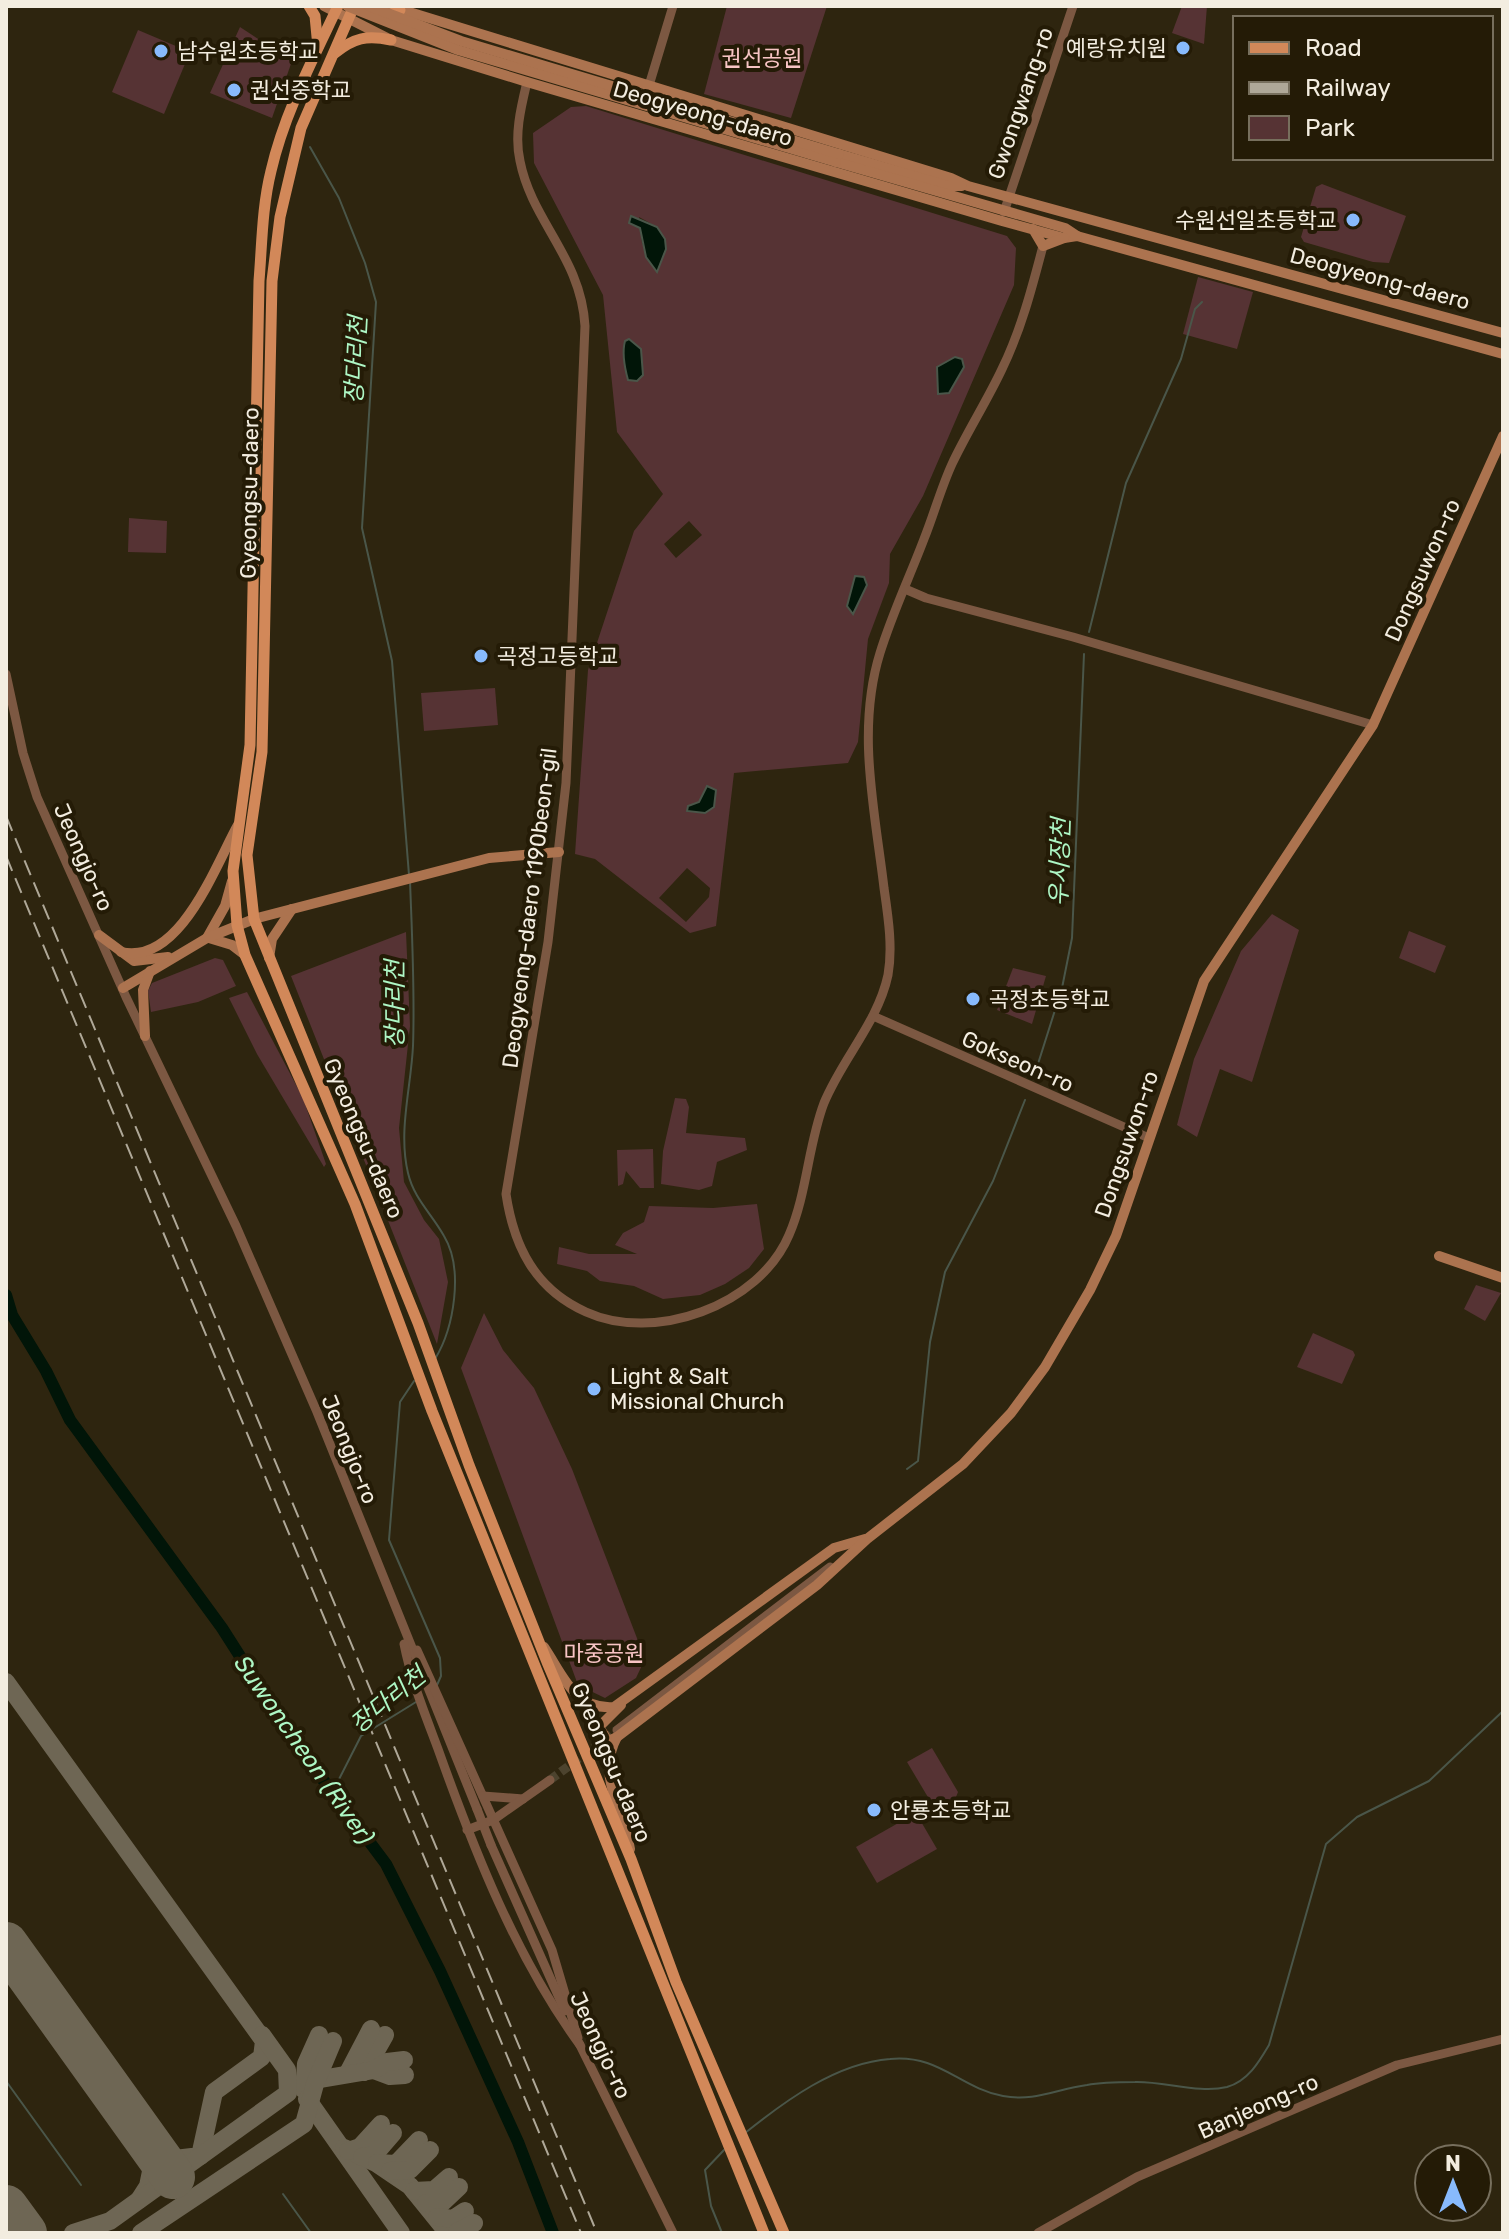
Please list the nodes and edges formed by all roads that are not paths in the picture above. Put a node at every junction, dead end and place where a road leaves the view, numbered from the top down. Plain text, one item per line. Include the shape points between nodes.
1 (309, 6) edge
2 (354, 6) edge
3 (369, 6) edge
4 (673, 6) edge
5 (1073, 6) edge
6 (395, 7) edge
7 (332, 8) edge
8 (348, 12) edge
9 (391, 40) junction
10 (318, 47) junction
11 (331, 56) junction
12 (527, 82) junction
13 (648, 85) junction
14 (640, 116) junction
15 (838, 158) junction
16 (968, 186) junction
17 (1008, 197) junction
18 (1004, 212) junction
19 (1033, 229) junction
20 (1077, 236) junction
21 (1064, 238) junction
22 (1043, 246) junction
23 (1503, 333) edge
24 (1503, 354) edge
25 (1503, 436) edge
26 (905, 589) junction
27 (6, 674) edge
28 (1373, 725) junction
29 (238, 825) junction
30 (559, 852) junction
31 (233, 878) junction
32 (292, 908) junction
33 (254, 919) junction
34 (237, 925) junction
35 (99, 935) junction
36 (207, 938) junction
37 (121, 952) junction
38 (177, 955) junction
39 (245, 955) junction
40 (268, 960) junction
41 (150, 971) junction
42 (123, 988) junction
43 (873, 1016) junction
44 (145, 1036) junction
45 (1149, 1138) junction
46 (1439, 1256) dead end
47 (1503, 1278) edge
48 (867, 1539) junction
49 (537, 1635) junction
50 (430, 1699) junction
51 (626, 1701) junction
52 (617, 1733) junction
53 (550, 1780) tunnel mouth
54 (483, 1796) junction
55 (523, 1799) junction
56 (512, 1807) junction
57 (493, 1820) junction
58 (467, 1830) junction
59 (502, 1841) junction
60 (631, 1859) junction
61 (1503, 2039) edge
62 (580, 2045) junction
63 (673, 2233) edge
64 (764, 2233) edge
65 (784, 2233) edge
66 (1038, 2233) edge

1 - 10 main road
2 - 8 main road, Gyeongsu-daero
3 - 15 main road, bridge via 461,41
4 - 13 street
5 - 17 street, Gwongwang-ro
6 - 13 main road, Deogyeong-daero
7 - 8 main road, Deogyeong-daero
7 - 10 main road, Gyeongsu-daero
8 - 9 main road, Deogyeong-daero
8 - 11 main road, Gyeongsu-daero
8 - 15 main road, bridge via 458,50
9 - 11 main road via 356,38
9 - 12 main road, Deogyeong-daero
10 - 29 main road, Gyeongsu-daero via 270,171 265,212 259,281 250,745
11 - 33 main road, Gyeongsu-daero via 289,172 272,281 262,752 247,855
12 - 14 main road, Deogyeong-daero
12 - 30 street, Deogyeong-daero 1190beon-gil via 519,115 519,160 578,281 585,326
13 - 14 street
13 - 16 main road, Deogyeong-daero
14 - 19 main road, Deogyeong-daero
15 - 16 main road, Deogyeong-daero via 948,186
15 - 18 main road, Deogyeong-daero
16 - 17 main road, Deogyeong-daero
17 - 18 street, Gwongwang-ro
17 - 23 main road, Deogyeong-daero
18 - 20 main road, Deogyeong-daero
19 - 21 main road, Deogyeong-daero
19 - 22 main road
20 - 21 main road, Deogyeong-daero
20 - 24 main road, Deogyeong-daero
21 - 22 main road
22 - 26 street via 1021,324 951,466
25 - 28 main road, Dongsuwon-ro
26 - 28 street
26 - 43 street via 879,655 867,749 889,926 888,974
27 - 35 street, Jeongjo-ro via 37,797
28 - 45 main road, Dongsuwon-ro via 1204,981
29 - 31 main road, Gyeongsu-daero
29 - 37 main road via 181,925 154,948 132,955
30 - 32 main road via 489,858
30 - 43 street, Deogyeong-daero 1190beon-gil via 506,1194 525,1261 540,1280 578,1308 607,1322 639,1325 685,1318 727,1299 759,1276 790,1235 824,1102
31 - 34 main road, Gyeongsu-daero
31 - 36 main road
32 - 33 main road
32 - 40 main road via 272,939
33 - 34 main road
33 - 40 main road, Gyeongsu-daero
34 - 36 main road
34 - 39 main road, Gyeongsu-daero
35 - 37 main road
35 - 42 street, Jeongjo-ro
36 - 38 main road
36 - 39 main road
37 - 38 main road via 134,961
38 - 41 main road
39 - 64 main road, Gyeongsu-daero via 347,1184 432,1411
40 - 49 main road, Gyeongsu-daero via 425,1341
41 - 42 main road
41 - 44 main road via 143,990
42 - 44 street, Jeongjo-ro
43 - 45 street, Gokseon-ro
44 - 50 street, Jeongjo-ro via 298,1369
45 - 48 main road, Dongsuwon-ro via 1116,1236 1045,1367 963,1464
46 - 47 main road
48 - 51 main road via 834,1548
48 - 52 main road, Dongsuwon-ro via 817,1585
49 - 51 main road via 573,1694 601,1708
49 - 60 main road, Gyeongsu-daero
50 - 54 street
50 - 58 street
50 - 62 street, Jeongjo-ro, bridge
51 - 52 main road via 599,1727 608,1741
52 - 60 main road via 607,1767
53 - 55 street
54 - 55 street
54 - 57 street
55 - 56 street
56 - 57 street
56 - 59 street via 501,1826
57 - 58 street
57 - 59 street
58 - 62 street via 550,2004
59 - 62 street via 552,1950
60 - 65 main road, Gyeongsu-daero via 676,1982
61 - 66 street, Banjeong-ro via 1397,2065 1137,2177
62 - 63 street, Jeongjo-ro

